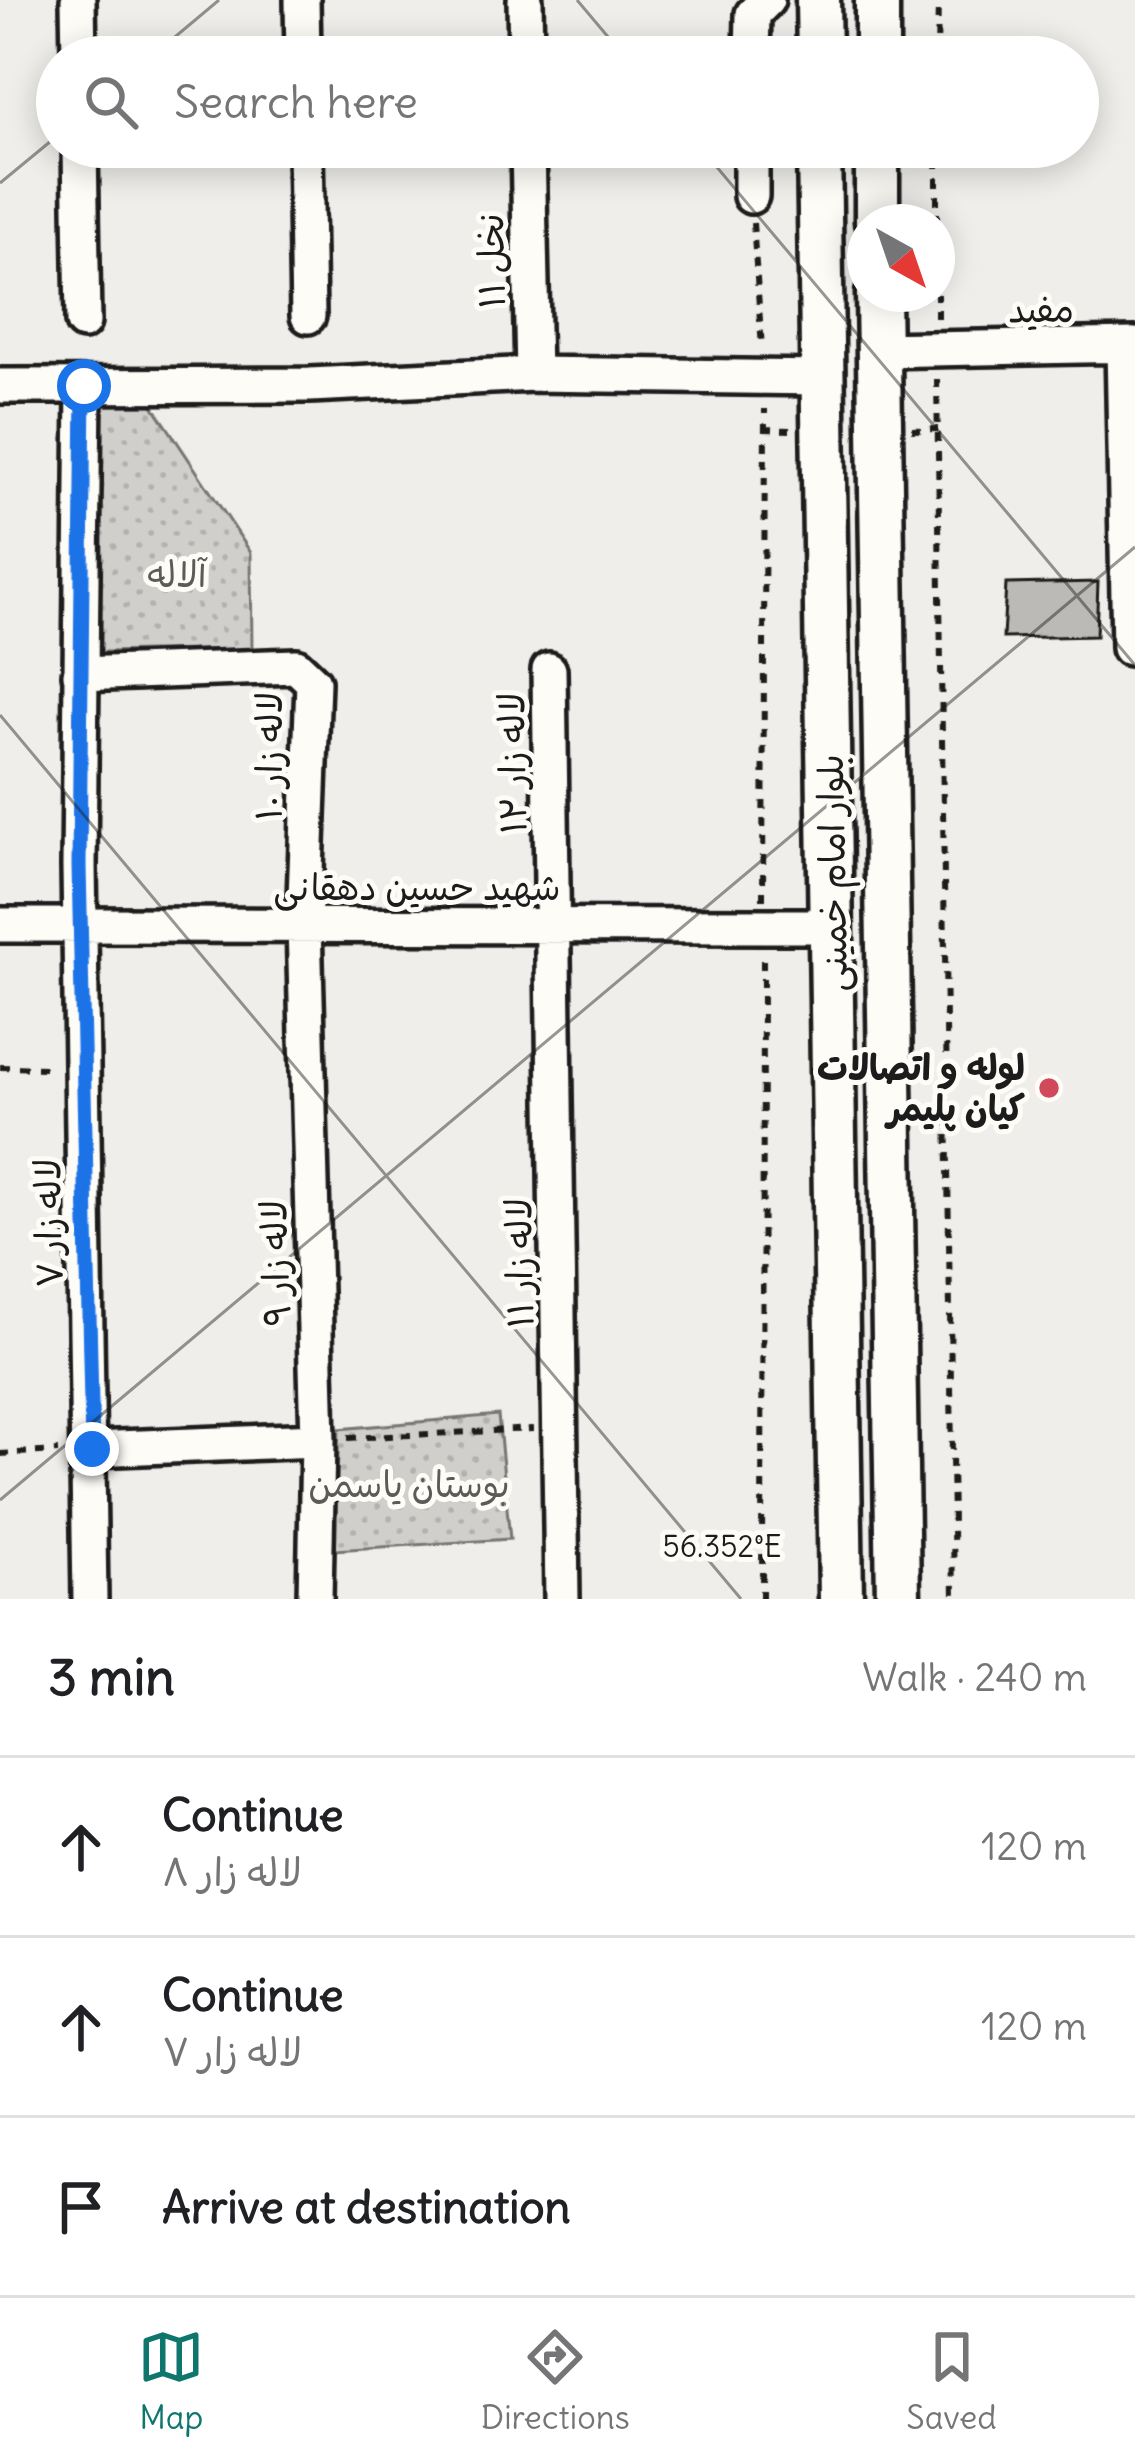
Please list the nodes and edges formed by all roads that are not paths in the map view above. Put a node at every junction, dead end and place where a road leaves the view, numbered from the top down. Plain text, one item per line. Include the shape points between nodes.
1 (79, 0) edge
2 (302, 0) edge
3 (525, 0) edge
4 (767, 0) edge
5 (818, 0) edge
6 (877, 0) edge
7 (79, 36) edge
8 (303, 36) edge
9 (526, 36) edge
10 (752, 36) edge
11 (819, 36) edge
12 (877, 36) edge
13 (80, 168) edge
14 (305, 168) edge
15 (528, 168) edge
16 (752, 168) edge
17 (819, 168) edge
18 (877, 168) edge
19 (751, 196) dead end
20 (878, 204) edge
21 (878, 312) edge
22 (308, 316) dead end
23 (83, 322) dead end
24 (1129, 345) edge
25 (878, 350) junction
26 (533, 374) junction
27 (821, 378) junction
28 (0, 386) edge
29 (84, 386) junction
30 (1130, 478) edge
31 (1129, 648) dead end
32 (549, 670) dead end
33 (80, 674) junction
34 (81, 924) junction
35 (0, 925) edge
36 (304, 925) junction
37 (554, 926) junction
38 (833, 926) junction
39 (318, 1440) junction
40 (92, 1449) junction
41 (89, 1599) edge
42 (315, 1599) edge
43 (562, 1599) edge
44 (841, 1599) edge
45 (898, 1599) edge

1 - 7 street
2 - 8 street
3 - 9 street
4 - 10 street via 753,14
5 - 11 main road
6 - 12 main road
13 - 23 street
14 - 22 street
15 - 26 street, نخل ۱۱
16 - 19 street
17 - 27 main road, بلوار امام خمینی
18 - 20 main road
21 - 25 main road, بلوار امام خمینی
24 - 25 street, مفید
24 - 30 street
25 - 45 main road, بلوار امام خمینی
26 - 27 street
26 - 29 street
27 - 38 main road, بلوار امام خمینی
28 - 29 street
29 - 33 street, لاله زار ۷
30 - 31 street
32 - 37 street, لاله زار ۱۲
33 - 34 street, لاله زار ۷
33 - 36 street, لاله زار ۱۰ via 306,671 313,682
34 - 35 street, شهید حسین دهقانی
34 - 36 street, شهید حسین دهقانی
34 - 40 street, لاله زار ۷
36 - 37 street, شهید حسین دهقانی
36 - 39 street, لاله زار ۹
37 - 38 street, شهید حسین دهقانی
37 - 43 street, لاله زار ۱۱
38 - 44 main road, بلوار امام خمینی
39 - 40 street
39 - 42 street, لاله زار ۹
40 - 41 street, لاله زار ۷

